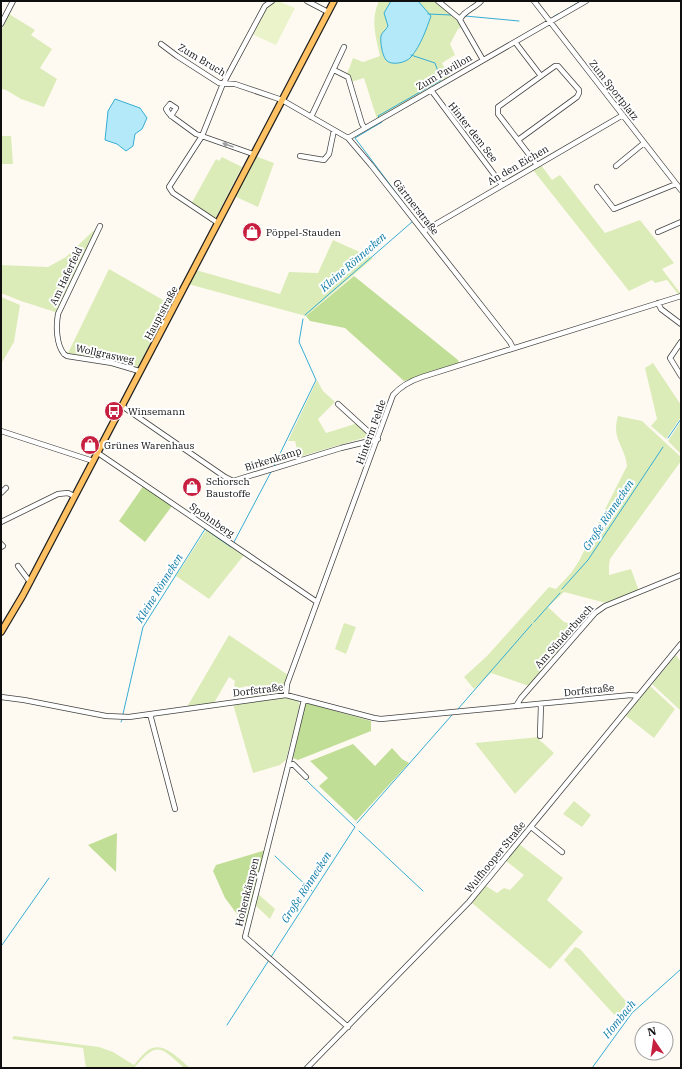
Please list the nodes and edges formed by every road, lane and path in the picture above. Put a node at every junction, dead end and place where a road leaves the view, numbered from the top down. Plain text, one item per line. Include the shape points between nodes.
1 (13, 1) edge
2 (272, 1) edge
3 (307, 1) edge
4 (334, 1) edge
5 (438, 1) edge
6 (481, 1) edge
7 (534, 1) edge
8 (586, 1) edge
9 (328, 12) junction
10 (460, 19) junction
11 (550, 22) junction
12 (1, 24) edge
13 (515, 42) junction
14 (161, 44) dead end
15 (344, 47) dead end
16 (483, 60) junction
17 (334, 70) junction
18 (541, 76) junction
19 (223, 84) junction
20 (430, 90) junction
21 (282, 100) junction
22 (623, 115) junction
23 (171, 116) dead end
24 (311, 117) junction
25 (365, 128) junction
26 (334, 130) junction
27 (202, 136) junction
28 (348, 138) junction
29 (518, 140) junction
30 (644, 143) junction
31 (253, 154) junction
32 (300, 156) dead end
33 (537, 165) junction
34 (616, 166) dead end
35 (676, 184) junction
36 (502, 185) junction
37 (596, 187) dead end
38 (681, 190) edge
39 (681, 222) edge
40 (218, 223) junction
41 (100, 226) dead end
42 (424, 232) junction
43 (658, 232) dead end
44 (681, 296) edge
45 (658, 303) junction
46 (681, 324) edge
47 (681, 342) edge
48 (513, 348) junction
49 (67, 356) joint
50 (140, 371) junction
51 (681, 376) edge
52 (338, 404) dead end
53 (122, 406) junction
54 (1, 431) edge
55 (375, 439) junction
56 (98, 453) junction
57 (93, 461) junction
58 (6, 488) dead end
59 (1, 493) edge
60 (74, 496) junction
61 (1, 522) edge
62 (1, 544) edge
63 (1, 547) edge
64 (18, 566) dead end
65 (681, 576) edge
66 (30, 582) junction
67 (318, 602) junction
68 (1, 632) edge
69 (681, 644) edge
70 (286, 695) junction
71 (638, 696) junction
72 (1, 697) edge
73 (304, 700) junction
74 (541, 704) junction
75 (516, 706) junction
76 (150, 714) junction
77 (540, 736) dead end
78 (288, 766) junction
79 (306, 777) dead end
80 (175, 809) dead end
81 (531, 827) junction
82 (562, 852) dead end
83 (348, 1027) junction
84 (307, 1068) edge

1 - 12 street
2 - 19 street via 265,6
3 - 9 street
4 - 9 main road, Hauptstraße
5 - 10 street
6 - 10 street
7 - 11 street, Zum Sportplatz
8 - 11 street, Zum Pavillon
9 - 21 main road, Hauptstraße
10 - 16 street
11 - 13 street, Zum Pavillon
11 - 22 street, Zum Sportplatz
13 - 16 street, Zum Pavillon
13 - 18 street
14 - 19 street, Zum Bruch via 219,84
15 - 17 street
16 - 20 street, Zum Pavillon
17 - 24 street
17 - 25 street via 348,77
18 - 29 street via 498,107 498,114
18 - 29 street via 558,66 579,93
19 - 21 street, Zum Bruch via 235,84
19 - 27 street
20 - 25 street, Zum Pavillon
20 - 36 street, Hinter dem See
21 - 24 street, Gärtnerstraße
21 - 31 main road, Hauptstraße
22 - 30 street, Zum Sportplatz
22 - 33 street, An den Eichen
23 - 27 street
24 - 26 street, Gärtnerstraße
25 - 28 street, Zum Pavillon
26 - 28 street, Gärtnerstraße
26 - 32 street via 329,154 324,160
31 -> 27 street
27 - 40 street via 169,187 173,193
28 - 42 street, Gärtnerstraße
29 - 33 street
30 - 34 street
30 - 35 street, Zum Sportplatz
31 - 40 main road, Hauptstraße
33 - 36 street, An den Eichen
35 - 37 street via 614,209
35 - 38 street, Zum Sportplatz
36 - 42 street, An den Eichen
39 - 43 street
40 - 50 main road, Hauptstraße
41 - 49 street, Am Haferfeld via 58,314 56,326 61,351
42 - 48 street, Gärtnerstraße
44 - 45 street, Hinterm Felde
45 - 46 street via 661,310
45 - 48 street, Hinterm Felde
47 - 51 street via 670,358
48 - 55 street, Hinterm Felde via 422,377 400,387 393,395
49 - 50 street, Wollgrasweg via 112,363
50 - 53 main road, Hauptstraße
52 - 55 street
53 - 55 street, Birkenkamp via 233,481
53 - 56 main road, Hauptstraße
54 - 57 street
55 - 67 street, Hinterm Felde
56 - 57 main road, Hauptstraße
56 - 67 street, Spohnberg
57 - 60 main road, Hauptstraße
58 - 59 street
60 - 61 street via 68,493 58,494
60 - 66 main road, Hauptstraße
62 - 63 street
64 - 66 street
65 - 75 street, Am Sünderbusch via 595,612
66 - 68 main road, Hauptstraße
67 - 70 street, Hinterm Felde via 287,684
69 - 71 street, Wulfhooper Straße
70 - 73 street, Dorfstraße
70 - 76 street, Dorfstraße
71 - 74 street, Dorfstraße
71 - 81 street, Wulfhooper Straße
72 - 76 street, Dorfstraße via 106,716 129,717
73 - 75 street, Dorfstraße via 381,719
73 - 78 street, Hohenkämpen
74 - 75 street, Dorfstraße
74 - 77 street
76 - 80 street
78 - 79 street via 293,764
78 - 83 street, Hohenkämpen via 245,938
81 - 82 street
81 - 83 street, Wulfhooper Straße via 469,902
83 - 84 street, Wulfhooper Straße

